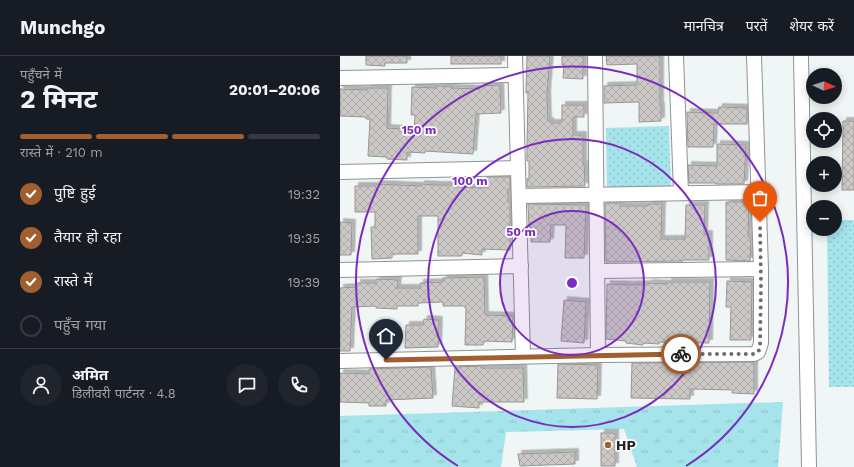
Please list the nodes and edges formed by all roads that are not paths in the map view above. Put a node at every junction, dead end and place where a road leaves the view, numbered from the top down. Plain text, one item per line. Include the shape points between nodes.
1 (515, 56) edge
2 (595, 56) edge
3 (676, 56) edge
4 (754, 56) edge
5 (794, 56) edge
6 (801, 56) edge
7 (515, 75) junction
8 (340, 78) edge
9 (518, 168) junction
10 (340, 172) edge
11 (759, 192) junction
12 (681, 193) junction
13 (596, 195) junction
14 (519, 196) junction
15 (521, 266) junction
16 (761, 269) junction
17 (340, 270) edge
18 (597, 271) junction
19 (598, 355) junction
20 (523, 356) junction
21 (340, 361) edge
22 (801, 467) edge
23 (809, 467) edge

1 - 7 street
2 - 13 street
3 - 12 street
4 - 11 street
5 - 22 street
6 - 23 street
7 - 8 street
7 - 9 street
9 - 10 street
9 - 14 street
11 - 12 street
11 - 16 street
12 - 13 street
13 - 14 street
13 - 18 street
14 - 15 street
15 - 17 street
15 - 20 street
16 - 18 street
16 - 19 street via 761,343 758,352
18 - 19 street
19 - 20 street
20 - 21 street

